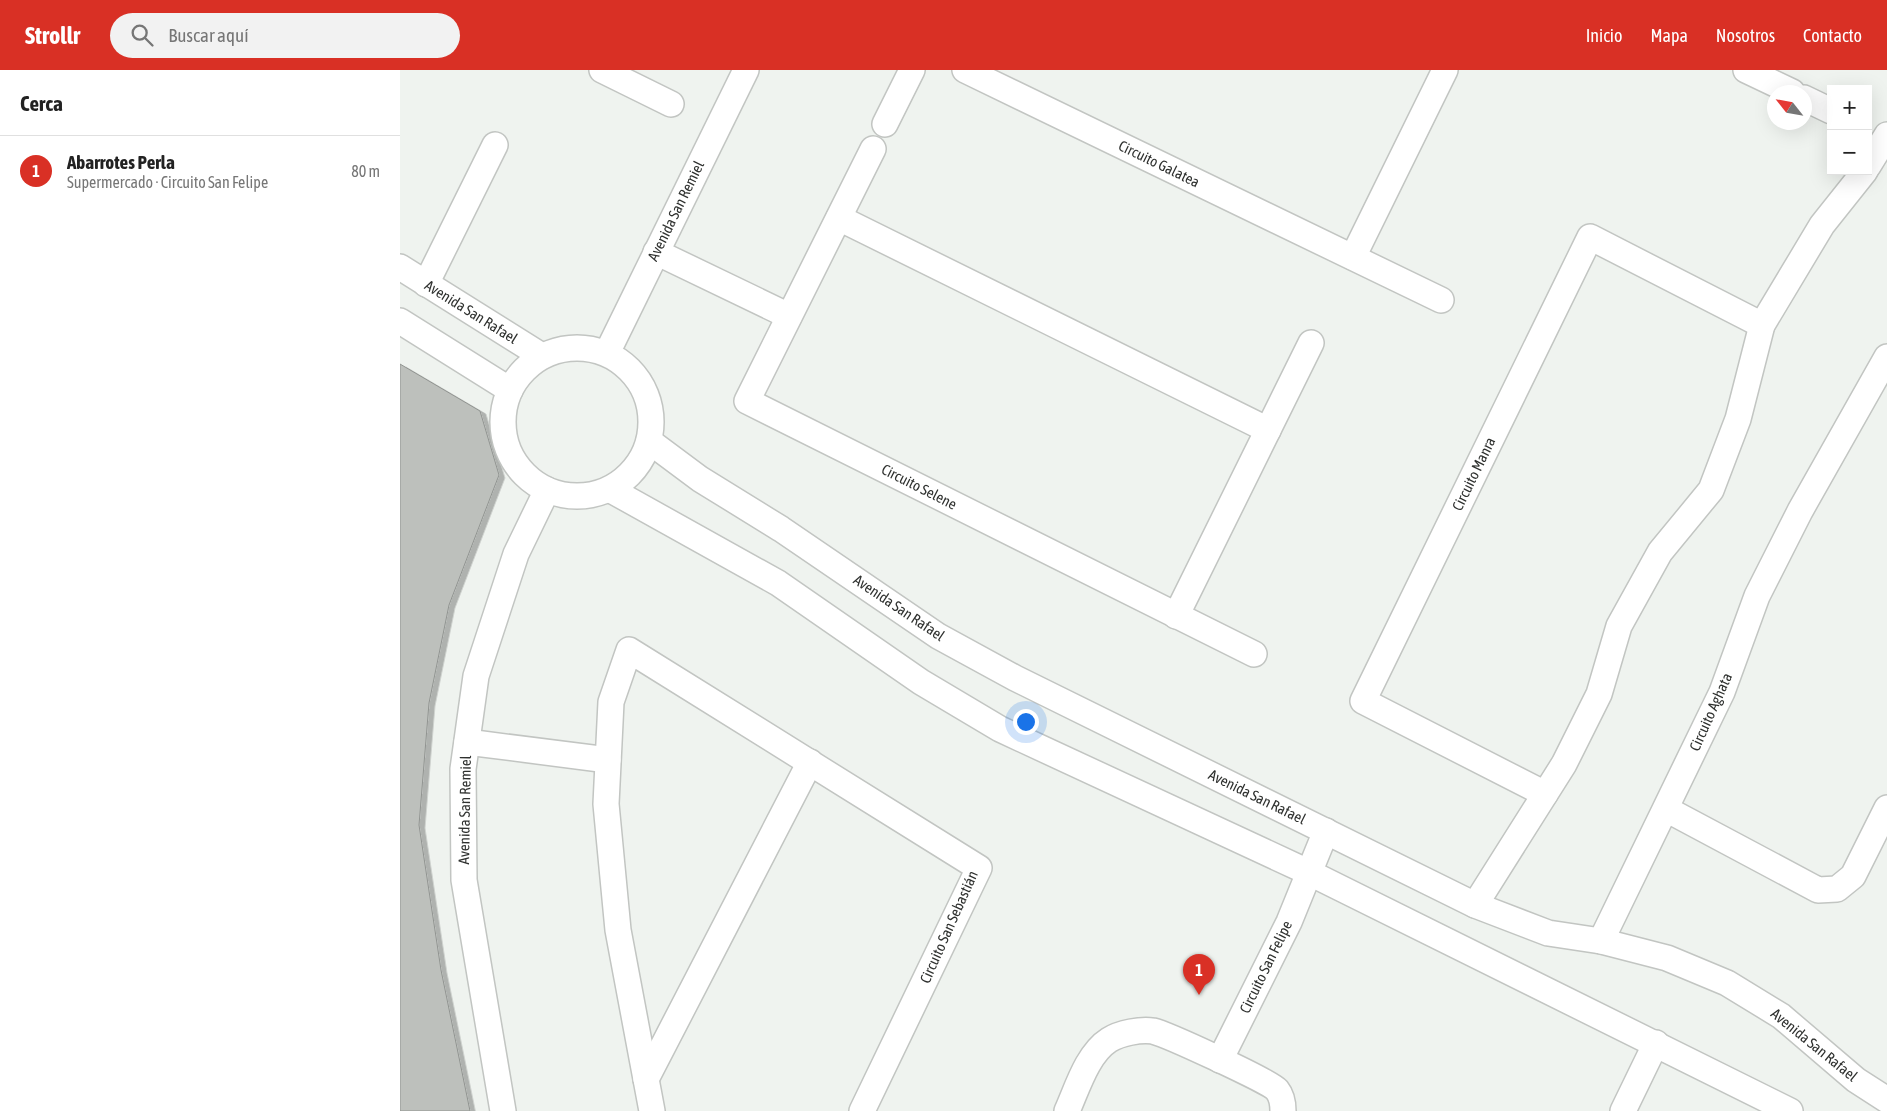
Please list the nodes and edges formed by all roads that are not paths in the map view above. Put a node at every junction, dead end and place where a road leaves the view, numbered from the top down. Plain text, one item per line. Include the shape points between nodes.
1 (602, 70) edge
2 (746, 70) edge
3 (912, 70) edge
4 (965, 70) edge
5 (1445, 70) edge
6 (1746, 70) edge
7 (1777, 85) edge
8 (1812, 102) edge
9 (671, 104) dead end
10 (1827, 109) edge
11 (885, 124) dead end
12 (1880, 134) edge
13 (495, 145) dead end
14 (873, 149) dead end
15 (1872, 155) edge
16 (1862, 175) edge
17 (839, 218) junction
18 (656, 252) junction
19 (1353, 257) junction
20 (400, 267) edge
21 (426, 284) junction
22 (1441, 300) dead end
23 (790, 316) junction
24 (400, 321) edge
25 (1762, 325) junction
26 (1310, 343) dead end
27 (607, 353) junction
28 (542, 356) junction
29 (1887, 357) edge
30 (510, 390) junction
31 (1268, 430) junction
32 (649, 440) junction
33 (546, 490) junction
34 (611, 490) junction
35 (1176, 616) junction
36 (1254, 654) dead end
37 (467, 742) junction
38 (608, 760) junction
39 (810, 762) junction
40 (1545, 794) junction
41 (1887, 808) edge
42 (1666, 810) junction
43 (1326, 831) junction
44 (1308, 872) junction
45 (1475, 905) junction
46 (1601, 941) junction
47 (1656, 1043) junction
48 (1220, 1060) junction
49 (646, 1079) junction
50 (1887, 1100) edge
51 (503, 1111) edge
52 (652, 1111) edge
53 (862, 1111) edge
54 (1067, 1111) edge
55 (1283, 1111) edge
56 (1623, 1111) edge
57 (1790, 1111) edge

1 - 9 street
2 - 18 street, Avenida San Remiel
3 - 11 street
4 - 19 street, Circuito Galatea
5 - 19 street
6 - 7 street
8 - 10 street
12 - 15 street
13 - 21 street
14 - 17 street, Circuito Selene
16 - 25 street via 1822,225
17 - 23 street, Circuito Selene
17 - 31 street
18 - 23 street
18 - 27 street, Avenida San Remiel
19 - 22 street, Circuito Galatea
20 - 21 street, Avenida San Rafael
21 - 28 street, Avenida San Rafael
23 - 35 street, Circuito Selene via 747,401
24 - 30 street
25 - 40 street via 1738,419 1710,490 1660,552 1619,626 1600,694
25 - 40 street, Circuito Manra via 1590,238 1363,701
26 - 31 street
27 - 28 street via 588,348 564,348
27 - 32 street via 630,369 645,390 651,415
28 - 30 street via 523,371
29 - 42 street, Circuito Aghata via 1800,511 1757,596 1722,692
30 - 33 street via 503,413 504,437 512,459 527,477
31 - 35 street
32 - 34 street via 638,464
32 - 43 street, Avenida San Rafael via 700,479 782,529 938,636 1015,678
33 - 34 street via 572,496
33 - 37 street, Avenida San Remiel via 516,554 476,676
34 - 44 street via 778,583 921,682 1000,729
35 - 36 street, Circuito Selene
37 - 38 street
37 - 51 street, Avenida San Remiel via 463,769 464,880
38 - 39 street, Circuito San Sebastián via 611,702 629,650
38 - 49 street, Circuito San Sebastián via 606,804 618,930
39 - 49 street
39 - 53 street, Circuito San Sebastián via 979,868
40 - 45 street
41 - 42 street via 1853,876 1837,889 1818,890
42 - 46 street, Circuito Aghata
43 - 44 street, Circuito San Felipe
43 - 45 street, Avenida San Rafael
44 - 47 street
44 - 48 street, Circuito San Felipe via 1289,922
45 - 46 street, Avenida San Rafael via 1548,933
46 - 50 street, Avenida San Rafael via 1667,958 1726,983 1781,1016 1856,1080
47 - 56 street
47 - 57 street
48 - 54 street via 1154,1031 1138,1030 1109,1040 1093,1057
48 - 55 street via 1276,1089
49 - 52 street, Circuito San Sebastián

